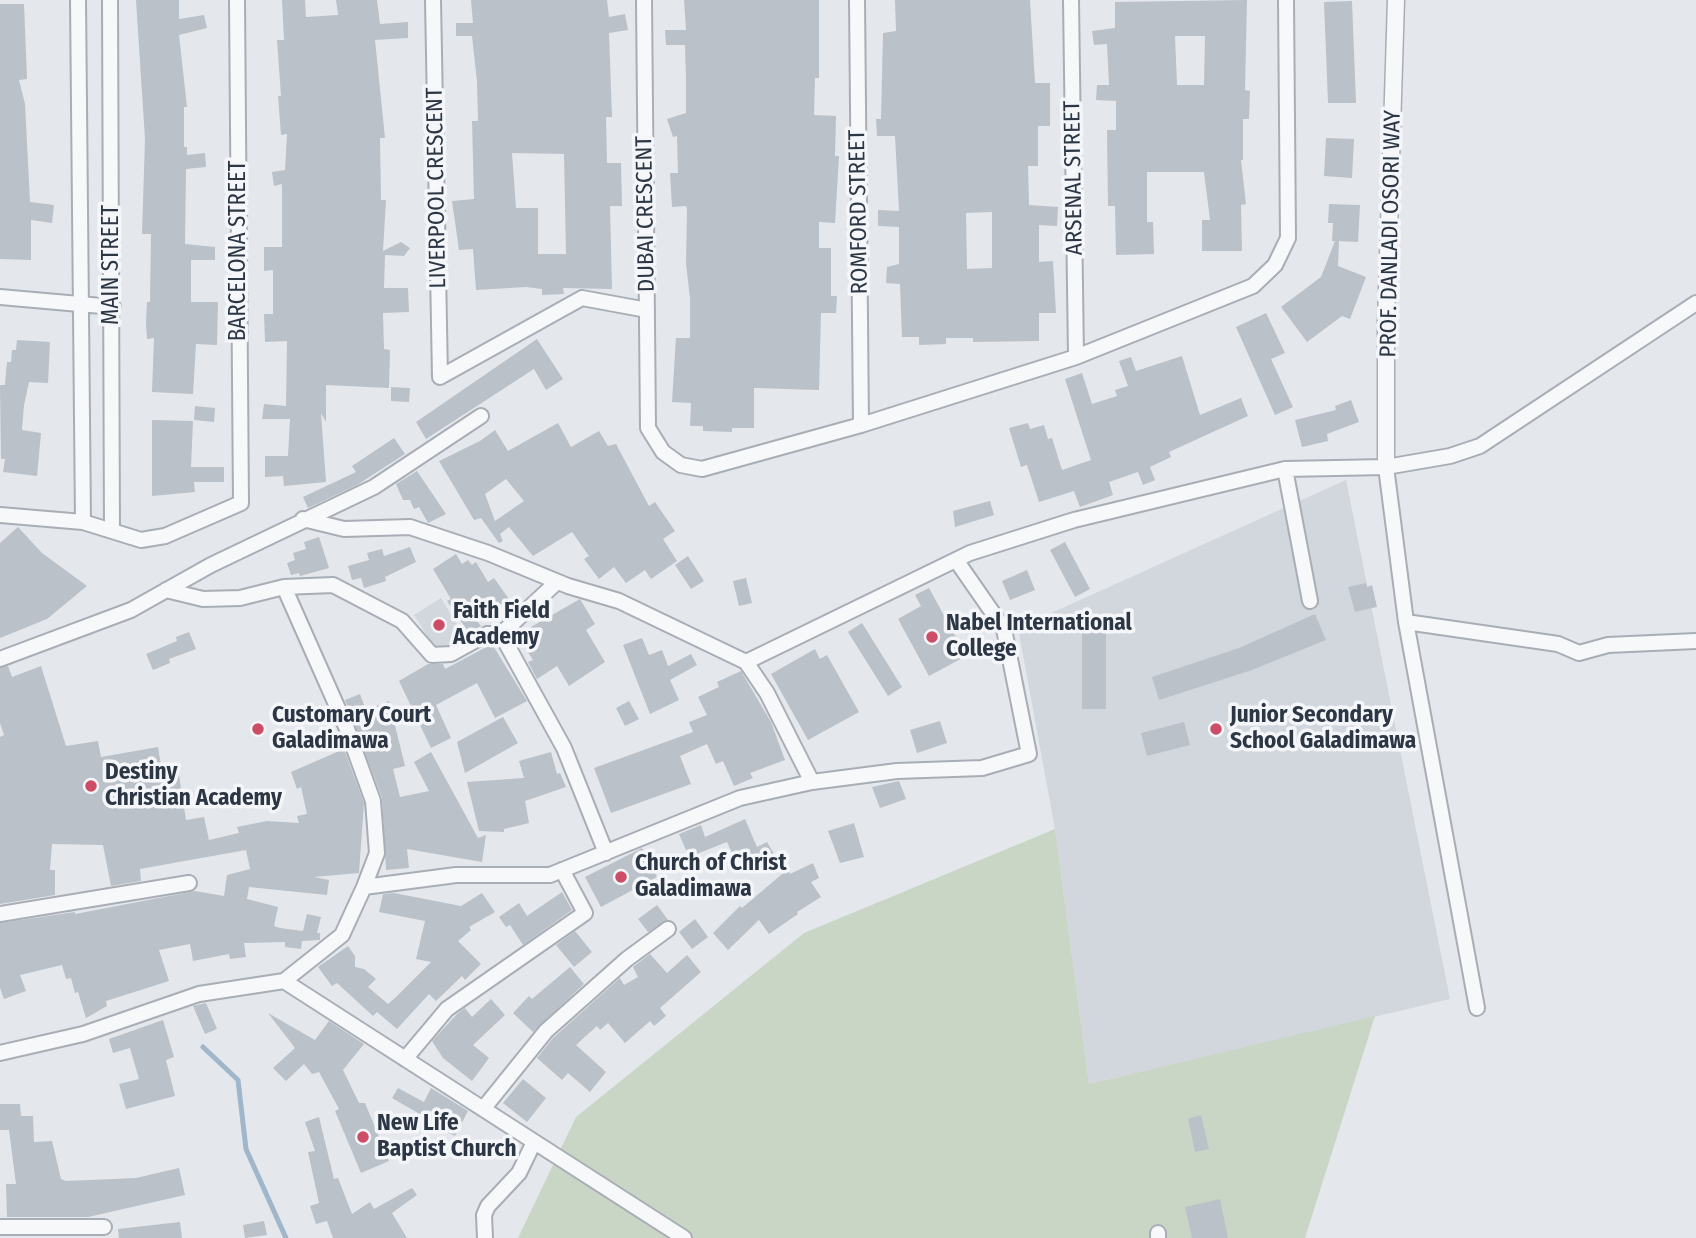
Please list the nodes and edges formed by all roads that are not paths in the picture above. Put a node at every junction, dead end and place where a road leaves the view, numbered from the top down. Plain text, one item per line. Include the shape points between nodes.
1 (78, 0) edge
2 (110, 0) edge
3 (237, 0) edge
4 (433, 0) edge
5 (644, 0) edge
6 (857, 0) edge
7 (1072, 0) edge
8 (1286, 0) edge
9 (1396, 0) edge
10 (0, 297) edge
11 (1696, 303) edge
12 (79, 306) junction
13 (113, 307) junction
14 (647, 310) junction
15 (1076, 357) junction
16 (481, 416) dead end
17 (861, 425) junction
18 (1386, 467) junction
19 (1285, 469) junction
20 (0, 515) edge
21 (303, 519) junction
22 (83, 522) junction
23 (112, 529) junction
24 (956, 560) junction
25 (557, 582) junction
26 (284, 587) junction
27 (166, 590) junction
28 (1310, 601) dead end
29 (1406, 622) junction
30 (501, 634) junction
31 (1696, 641) edge
32 (0, 659) edge
33 (746, 662) junction
34 (812, 782) junction
35 (606, 853) junction
36 (562, 870) junction
37 (189, 883) dead end
38 (364, 887) junction
39 (0, 914) edge
40 (668, 929) dead end
41 (284, 981) junction
42 (1477, 1007) dead end
43 (0, 1053) edge
44 (405, 1059) junction
45 (483, 1109) junction
46 (534, 1142) junction
47 (0, 1227) edge
48 (104, 1227) dead end
49 (485, 1238) edge
50 (684, 1238) edge

1 - 12 street, MAIN STREET
2 - 13 street, MAIN STREET
3 - 23 street, BARCELONA STREET via 241,503 164,536 141,540
4 - 14 street, LIVERPOOL CRESCENT via 440,377 582,298
5 - 14 street, DUBAI CRESCENT
6 - 17 street, ROMFORD STREET
7 - 15 street, ARSENAL STREET
8 - 15 street via 1288,238 1275,265 1253,286
9 - 18 street, PROF. DANLADI OSORI WAY
10 - 12 street
11 - 18 street via 1480,446
12 - 13 street
12 - 22 street, MAIN STREET
13 - 23 street, MAIN STREET
14 - 17 street, DUBAI CRESCENT via 648,428 663,452 681,465 702,469
15 - 17 street
16 - 21 street via 374,487
18 - 19 street
18 - 29 street
19 - 24 street via 1074,520
19 - 28 street
20 - 22 street
21 - 25 street via 344,529 410,527
21 - 27 street
22 - 23 street
24 - 33 street
24 - 34 street via 1004,629 1029,754 982,768 897,771
25 - 30 street
25 - 33 street via 619,601
26 - 27 street via 240,598 203,599
26 - 30 street via 333,585 402,621 432,655 451,654 487,634
26 - 38 street via 347,729 373,801 377,853
27 - 32 street via 131,610
29 - 31 street via 1558,644 1579,653 1608,645
29 - 42 street
30 - 35 street via 564,748
33 - 34 street
34 - 35 street via 740,798
35 - 36 street
36 - 38 street via 550,875 456,875
36 - 44 street via 585,914 447,1009
37 - 39 street
38 - 41 street via 342,935
40 - 45 street via 626,959 546,1031
41 - 43 street via 199,994 83,1034
41 - 44 street
44 - 45 street
45 - 46 street
46 - 49 street via 519,1173 488,1206
46 - 50 street
47 - 48 street

